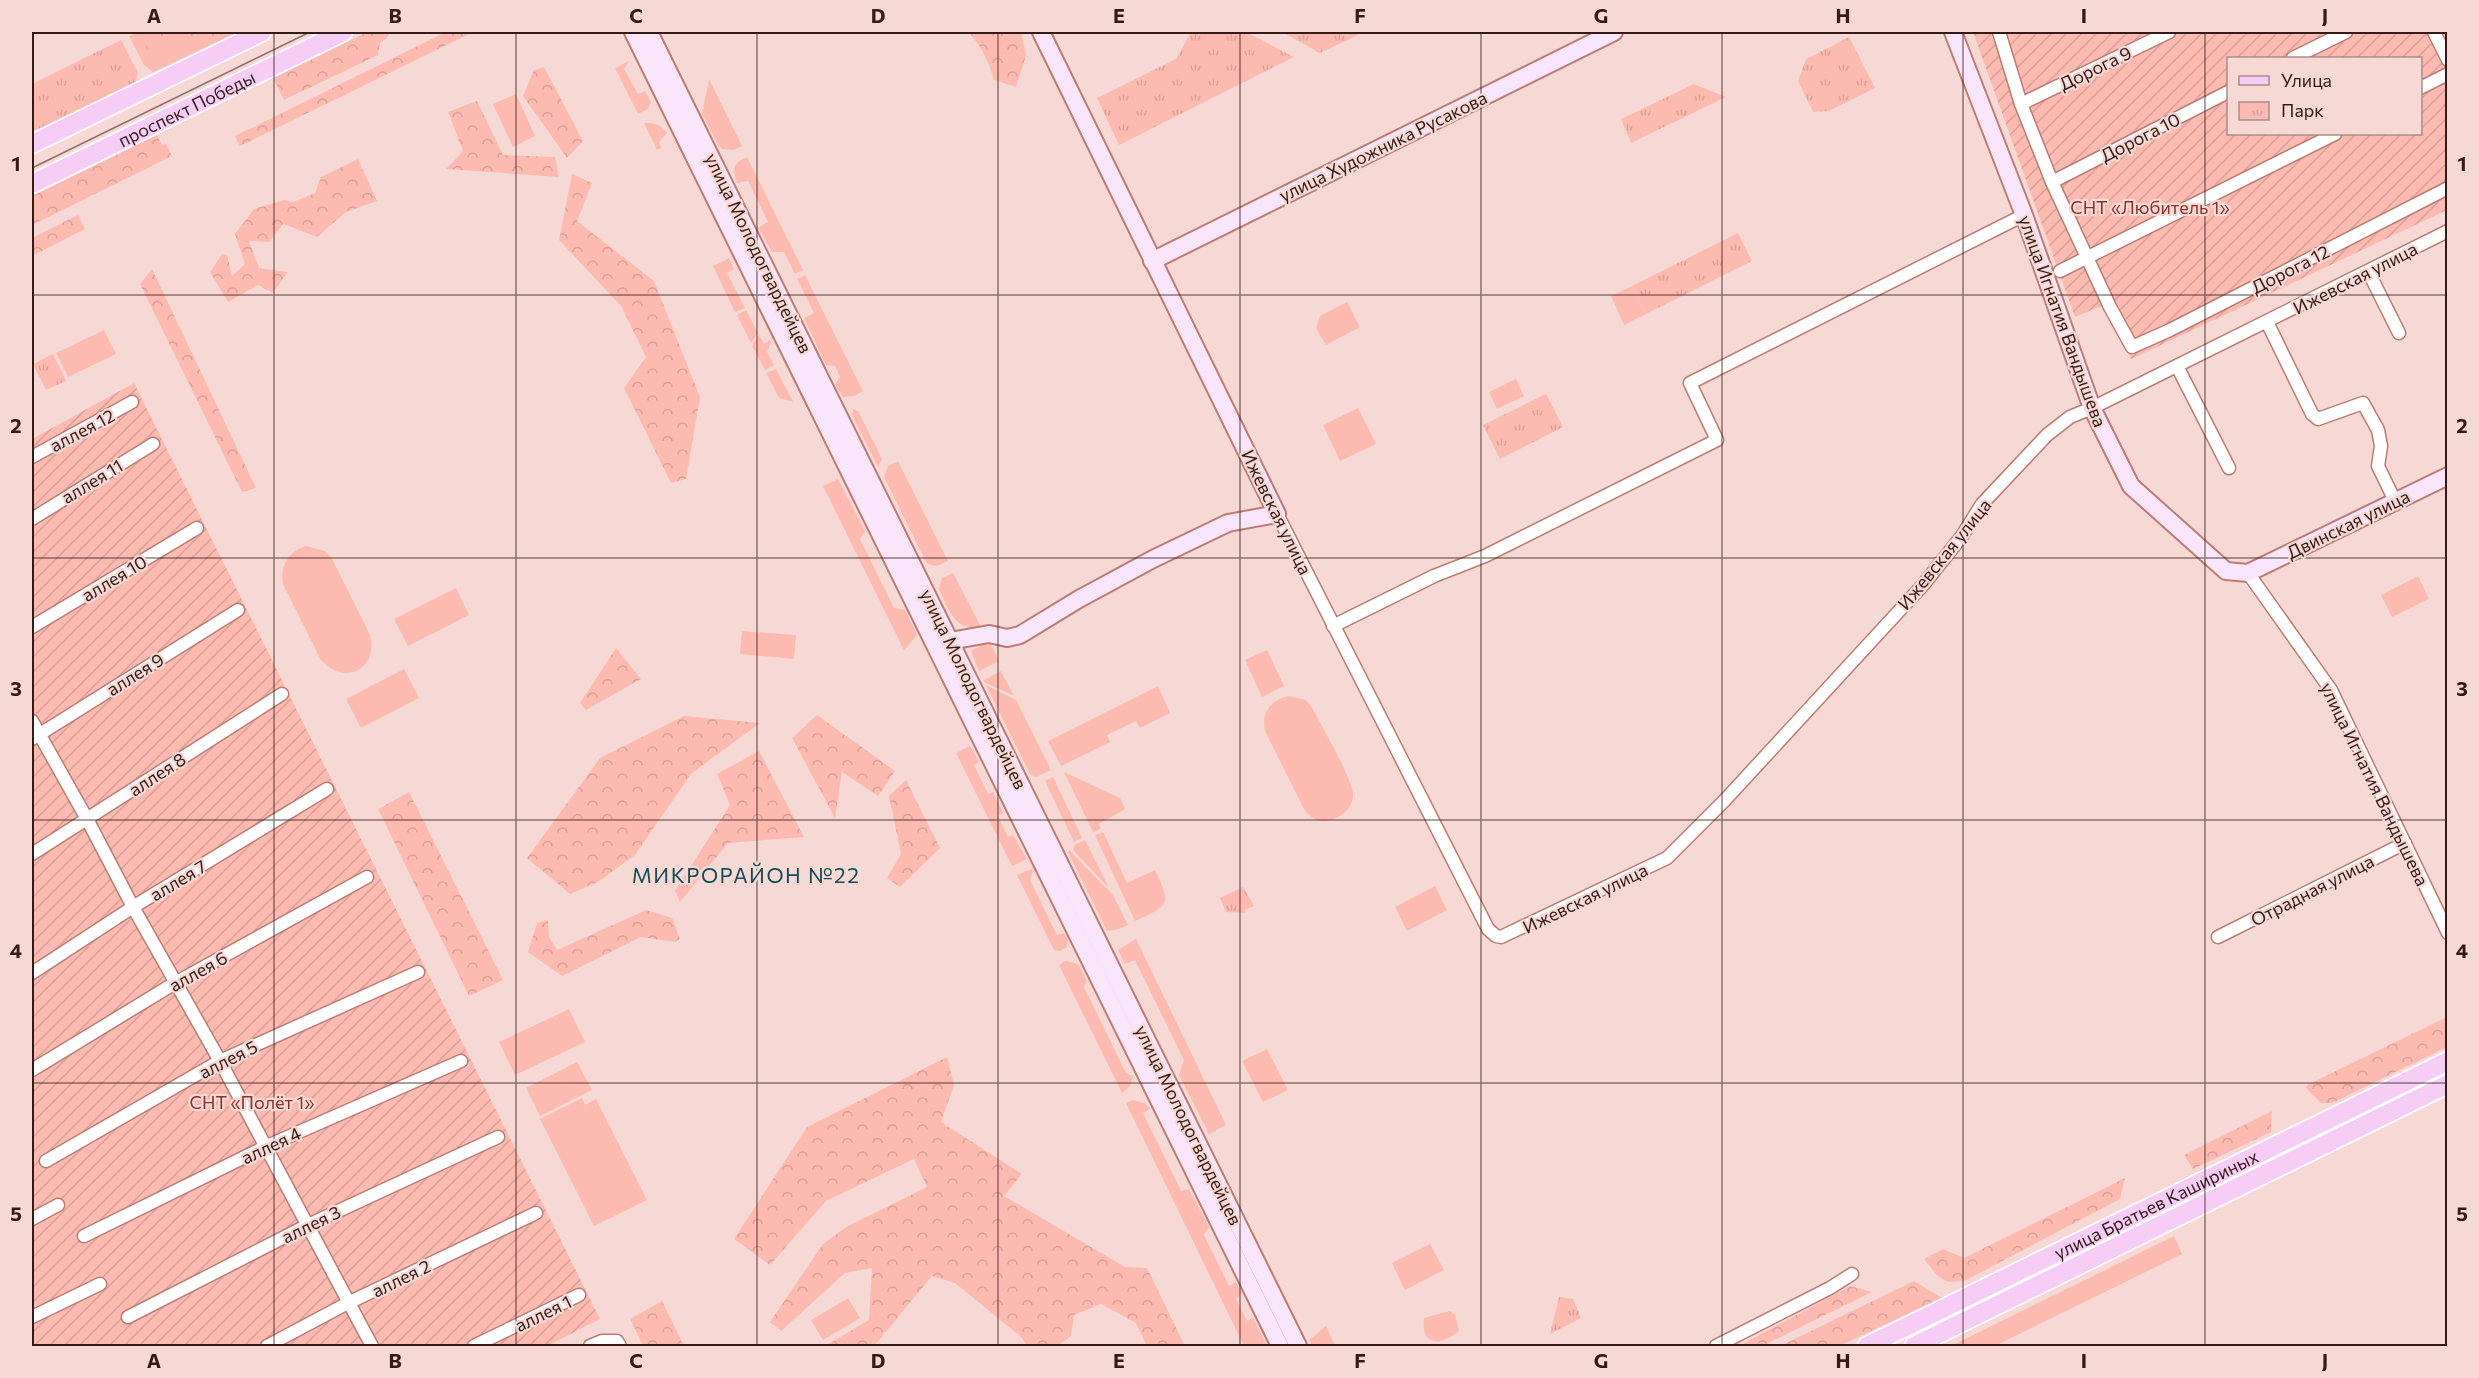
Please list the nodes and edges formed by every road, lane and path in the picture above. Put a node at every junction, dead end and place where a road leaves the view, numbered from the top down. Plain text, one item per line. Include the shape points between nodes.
1 (262, 32) edge
2 (343, 32) edge
3 (633, 32) edge
4 (650, 32) edge
5 (1041, 32) edge
6 (1614, 32) edge
7 (1953, 32) edge
8 (1999, 32) edge
9 (2169, 32) edge
10 (2346, 32) edge
11 (2434, 32) edge
12 (2295, 57) edge
13 (2448, 60) edge
14 (2448, 74) edge
15 (2422, 87) edge
16 (2227, 93) edge
17 (2021, 105) junction
18 (2333, 135) edge
19 (32, 144) edge
20 (2052, 182) junction
21 (32, 184) edge
22 (2448, 188) edge
23 (2024, 215) junction
24 (2448, 231) edge
25 (2087, 257) junction
26 (1152, 261) junction
27 (2060, 271) dead end
28 (2368, 271) junction
29 (2267, 322) junction
30 (2399, 333) dead end
31 (2177, 366) junction
32 (132, 402) dead end
33 (2092, 408) junction
34 (153, 444) dead end
35 (32, 457) edge
36 (2229, 468) dead end
37 (2448, 476) edge
38 (2395, 501) junction
39 (1277, 514) junction
40 (32, 519) edge
41 (197, 528) dead end
42 (2248, 573) junction
43 (238, 610) dead end
44 (1333, 626) junction
45 (32, 627) edge
46 (944, 644) junction
47 (282, 694) dead end
48 (32, 722) edge
49 (35, 736) edge
50 (327, 789) dead end
51 (87, 819) junction
52 (2405, 843) junction
53 (32, 854) edge
54 (367, 877) dead end
55 (133, 907) junction
56 (2448, 933) edge
57 (2218, 937) dead end
58 (418, 972) dead end
59 (32, 973) edge
60 (176, 983) junction
61 (220, 1061) junction
62 (461, 1061) dead end
63 (2448, 1061) edge
64 (32, 1070) edge
65 (2448, 1084) edge
66 (498, 1137) dead end
67 (267, 1146) junction
68 (46, 1161) dead end
69 (58, 1205) dead end
70 (536, 1213) dead end
71 (32, 1219) edge
72 (308, 1225) junction
73 (84, 1236) dead end
74 (1852, 1274) dead end
75 (100, 1284) dead end
76 (579, 1294) dead end
77 (348, 1303) junction
78 (32, 1317) edge
79 (128, 1317) dead end
80 (1716, 1346) edge
81 (267, 1347) edge
82 (372, 1347) edge
83 (474, 1347) edge
84 (590, 1347) edge
85 (620, 1347) edge
86 (1280, 1347) edge
87 (1298, 1347) edge
88 (1867, 1347) edge
89 (1914, 1347) edge

1 - 19 main road, проспект Победы
2 - 21 main road, проспект Победы
3 - 46 main road, улица Молодогвардейцев
4 - 46 main road, улица Молодогвардейцев
5 - 26 main road, Ижевская улица
6 - 26 main road, улица Художника Русакова
7 - 23 main road, улица Игнатия Вандышева
8 - 17 street
9 - 17 street, Дорога 9
10 - 12 street
11 - 13 street
14 - 15 street
16 - 20 street, Дорога 10
17 - 20 street
18 - 25 street
20 - 25 street
22 - 25 street, Дорога 12 via 2132,347
23 - 33 main road, улица Игнатия Вандышева
23 - 44 street via 1690,383 1717,440 1485,556 1434,576
24 - 28 street, Ижевская улица
25 - 27 street
26 - 39 main road, Ижевская улица
28 - 29 street, Ижевская улица
28 - 30 street
29 - 31 street, Ижевская улица
29 - 38 street via 2312,414 2319,420 2363,403 2378,430 2378,466
31 - 33 street, Ижевская улица
31 - 36 street
32 - 35 street, аллея 12
33 - 42 main road, улица Игнатия Вандышева via 2132,486 2226,572
33 - 44 street, Ижевская улица via 2070,417 2047,435 1982,504 1923,585 1667,858 1507,936 1496,936 1488,929
34 - 40 street, аллея 11
37 - 38 main road, Двинская улица
38 - 42 main road, Двинская улица
39 - 44 street, Ижевская улица
39 - 46 main road via 1228,523 1079,599 1020,635 1007,638 989,634
41 - 45 street, аллея 10
42 - 52 street, улица Игнатия Вандышева via 2331,690
43 - 49 street, аллея 9
46 - 86 main road, улица Молодогвардейцев
46 - 87 main road, улица Молодогвардейцев
47 - 51 street, аллея 8
48 - 49 street
49 - 51 street
50 - 55 street, аллея 7
51 - 53 street, аллея 8
51 - 55 street
52 - 56 street, улица Игнатия Вандышева
52 - 57 street, Отрадная улица
54 - 60 street, аллея 6
55 - 59 street, аллея 7
55 - 60 street
58 - 61 street, аллея 5
60 - 61 street
60 - 64 street, аллея 6
61 - 67 street
61 - 68 street, аллея 5
62 - 67 street, аллея 4
63 - 88 main road, улица Братьев Кашириных
65 - 89 main road, улица Братьев Кашириных
66 - 72 street, аллея 3
67 - 72 street
67 - 73 street, аллея 4
69 - 71 street
70 - 77 street, аллея 2
72 - 77 street
72 - 79 street, аллея 3
74 - 80 street
75 - 78 street
76 - 83 street, аллея 1
77 - 81 street, аллея 2
77 - 82 street
84 - 85 street via 602,1341 617,1341

